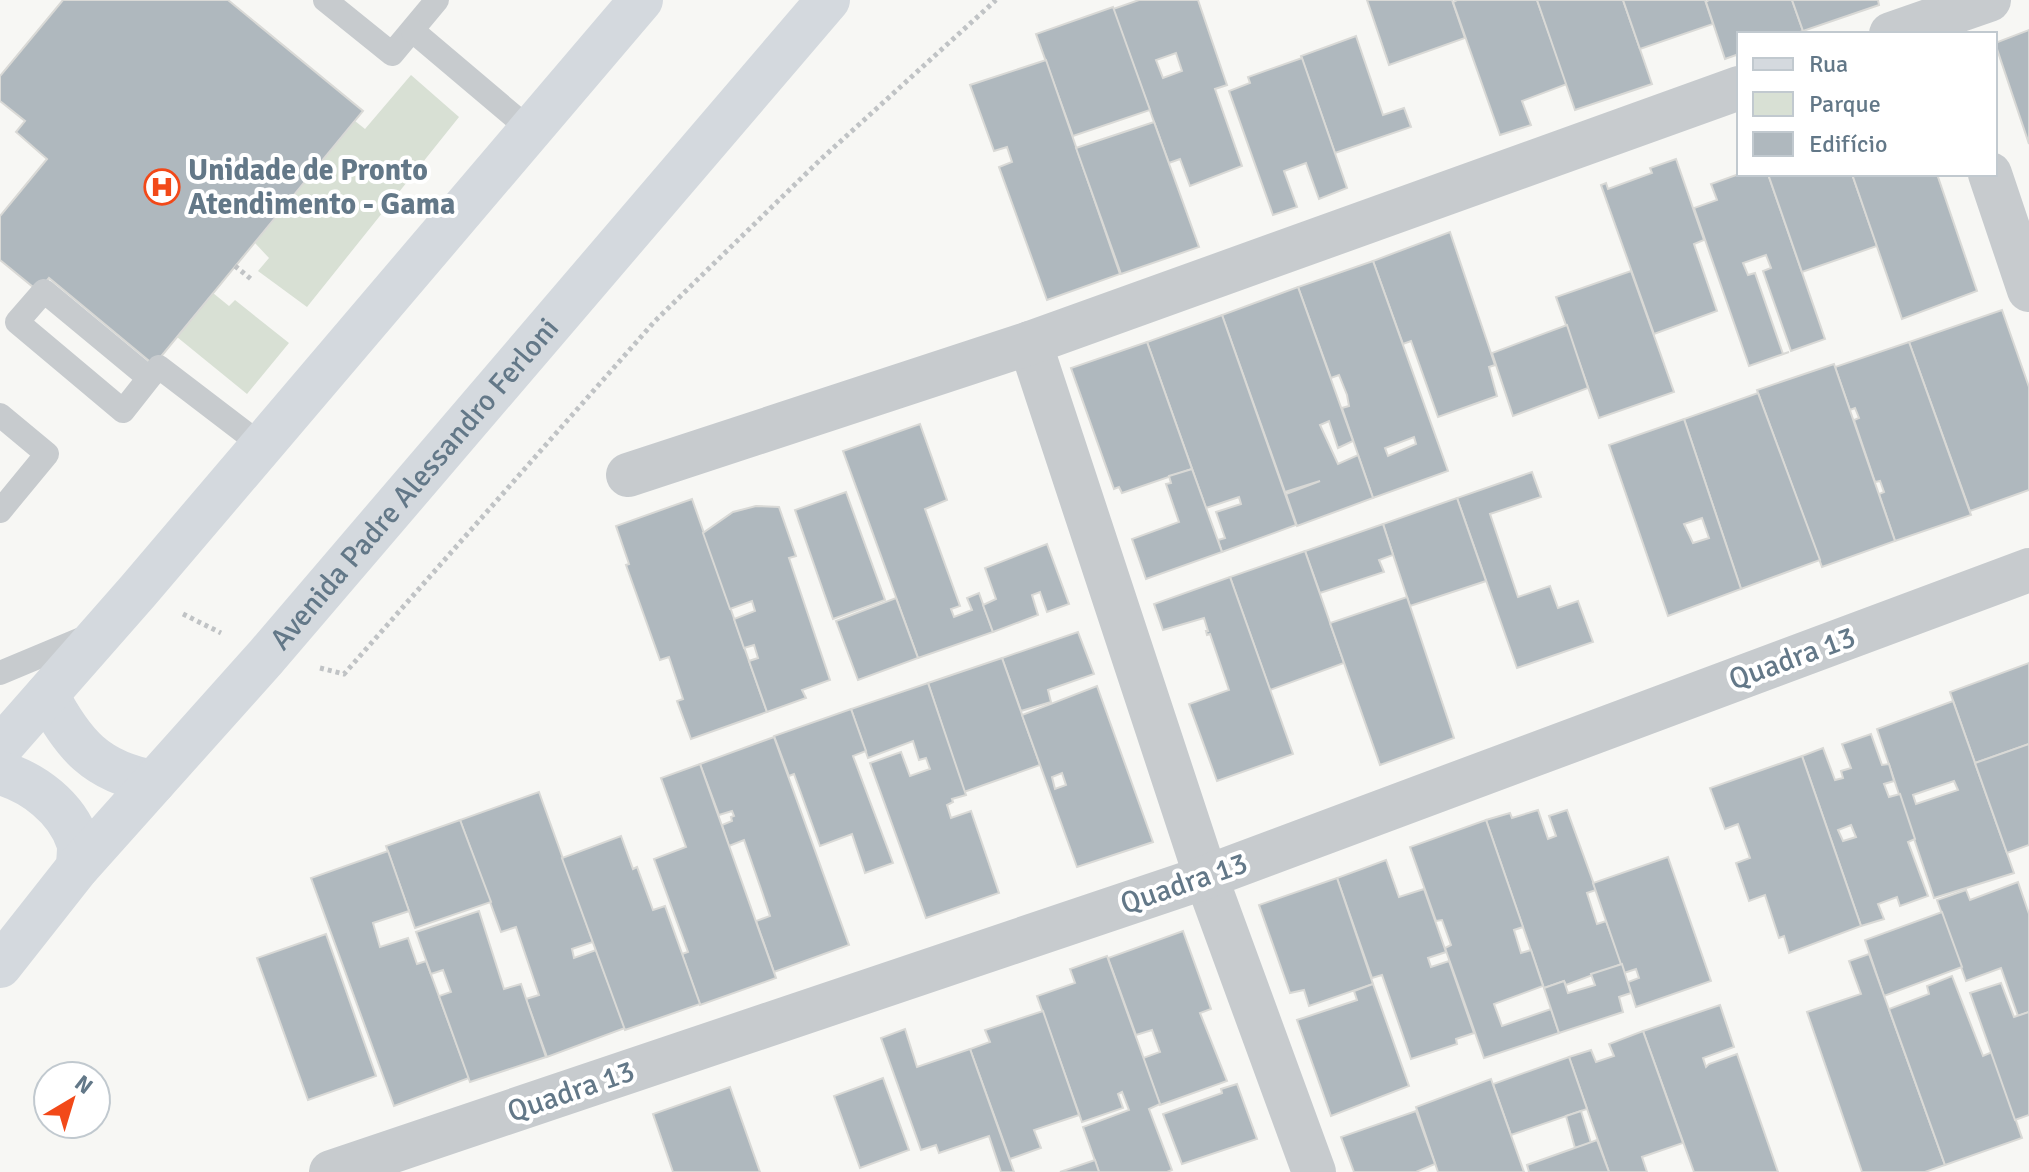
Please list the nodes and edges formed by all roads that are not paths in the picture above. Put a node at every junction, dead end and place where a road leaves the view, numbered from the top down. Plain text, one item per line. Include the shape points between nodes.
1 (325, 0) edge
2 (437, 0) edge
3 (641, 0) edge
4 (828, 0) edge
5 (1989, 0) edge
6 (1937, 17) edge
7 (413, 31) junction
8 (1896, 32) edge
9 (1737, 89) edge
10 (530, 130) junction
11 (1991, 176) edge
12 (2029, 290) edge
13 (1030, 343) junction
14 (149, 378) junction
15 (0, 415) edge
16 (261, 445) junction
17 (628, 475) dead end
18 (0, 511) edge
19 (2029, 570) edge
20 (104, 629) junction
21 (0, 673) edge
22 (47, 695) junction
23 (0, 748) edge
24 (0, 773) edge
25 (154, 782) junction
26 (78, 867) junction
27 (1206, 877) junction
28 (0, 966) edge
29 (331, 1172) edge
30 (1314, 1172) edge

1 - 7 lane via 392,54
2 - 7 lane
3 - 10 main road
4 - 25 main road, Avenida Padre Alessandro Ferloni
5 - 6 street
6 - 8 street
7 - 10 lane
9 - 13 street
10 - 16 main road
11 - 12 street
13 - 17 street
13 - 27 street
14 - 14 lane via 44,291 17,322 123,411
14 - 16 lane via 159,367
15 - 18 lane via 47,454
16 - 20 main road
19 - 27 street, Quadra 13
20 - 21 lane
20 - 22 main road
22 - 23 main road
22 - 25 main road via 65,729 86,753 118,773
24 - 26 main road via 34,787 62,812 79,845
25 - 26 main road, Avenida Padre Alessandro Ferloni
26 - 28 main road, Avenida Padre Alessandro Ferloni
27 - 29 street, Quadra 13
27 - 30 street

